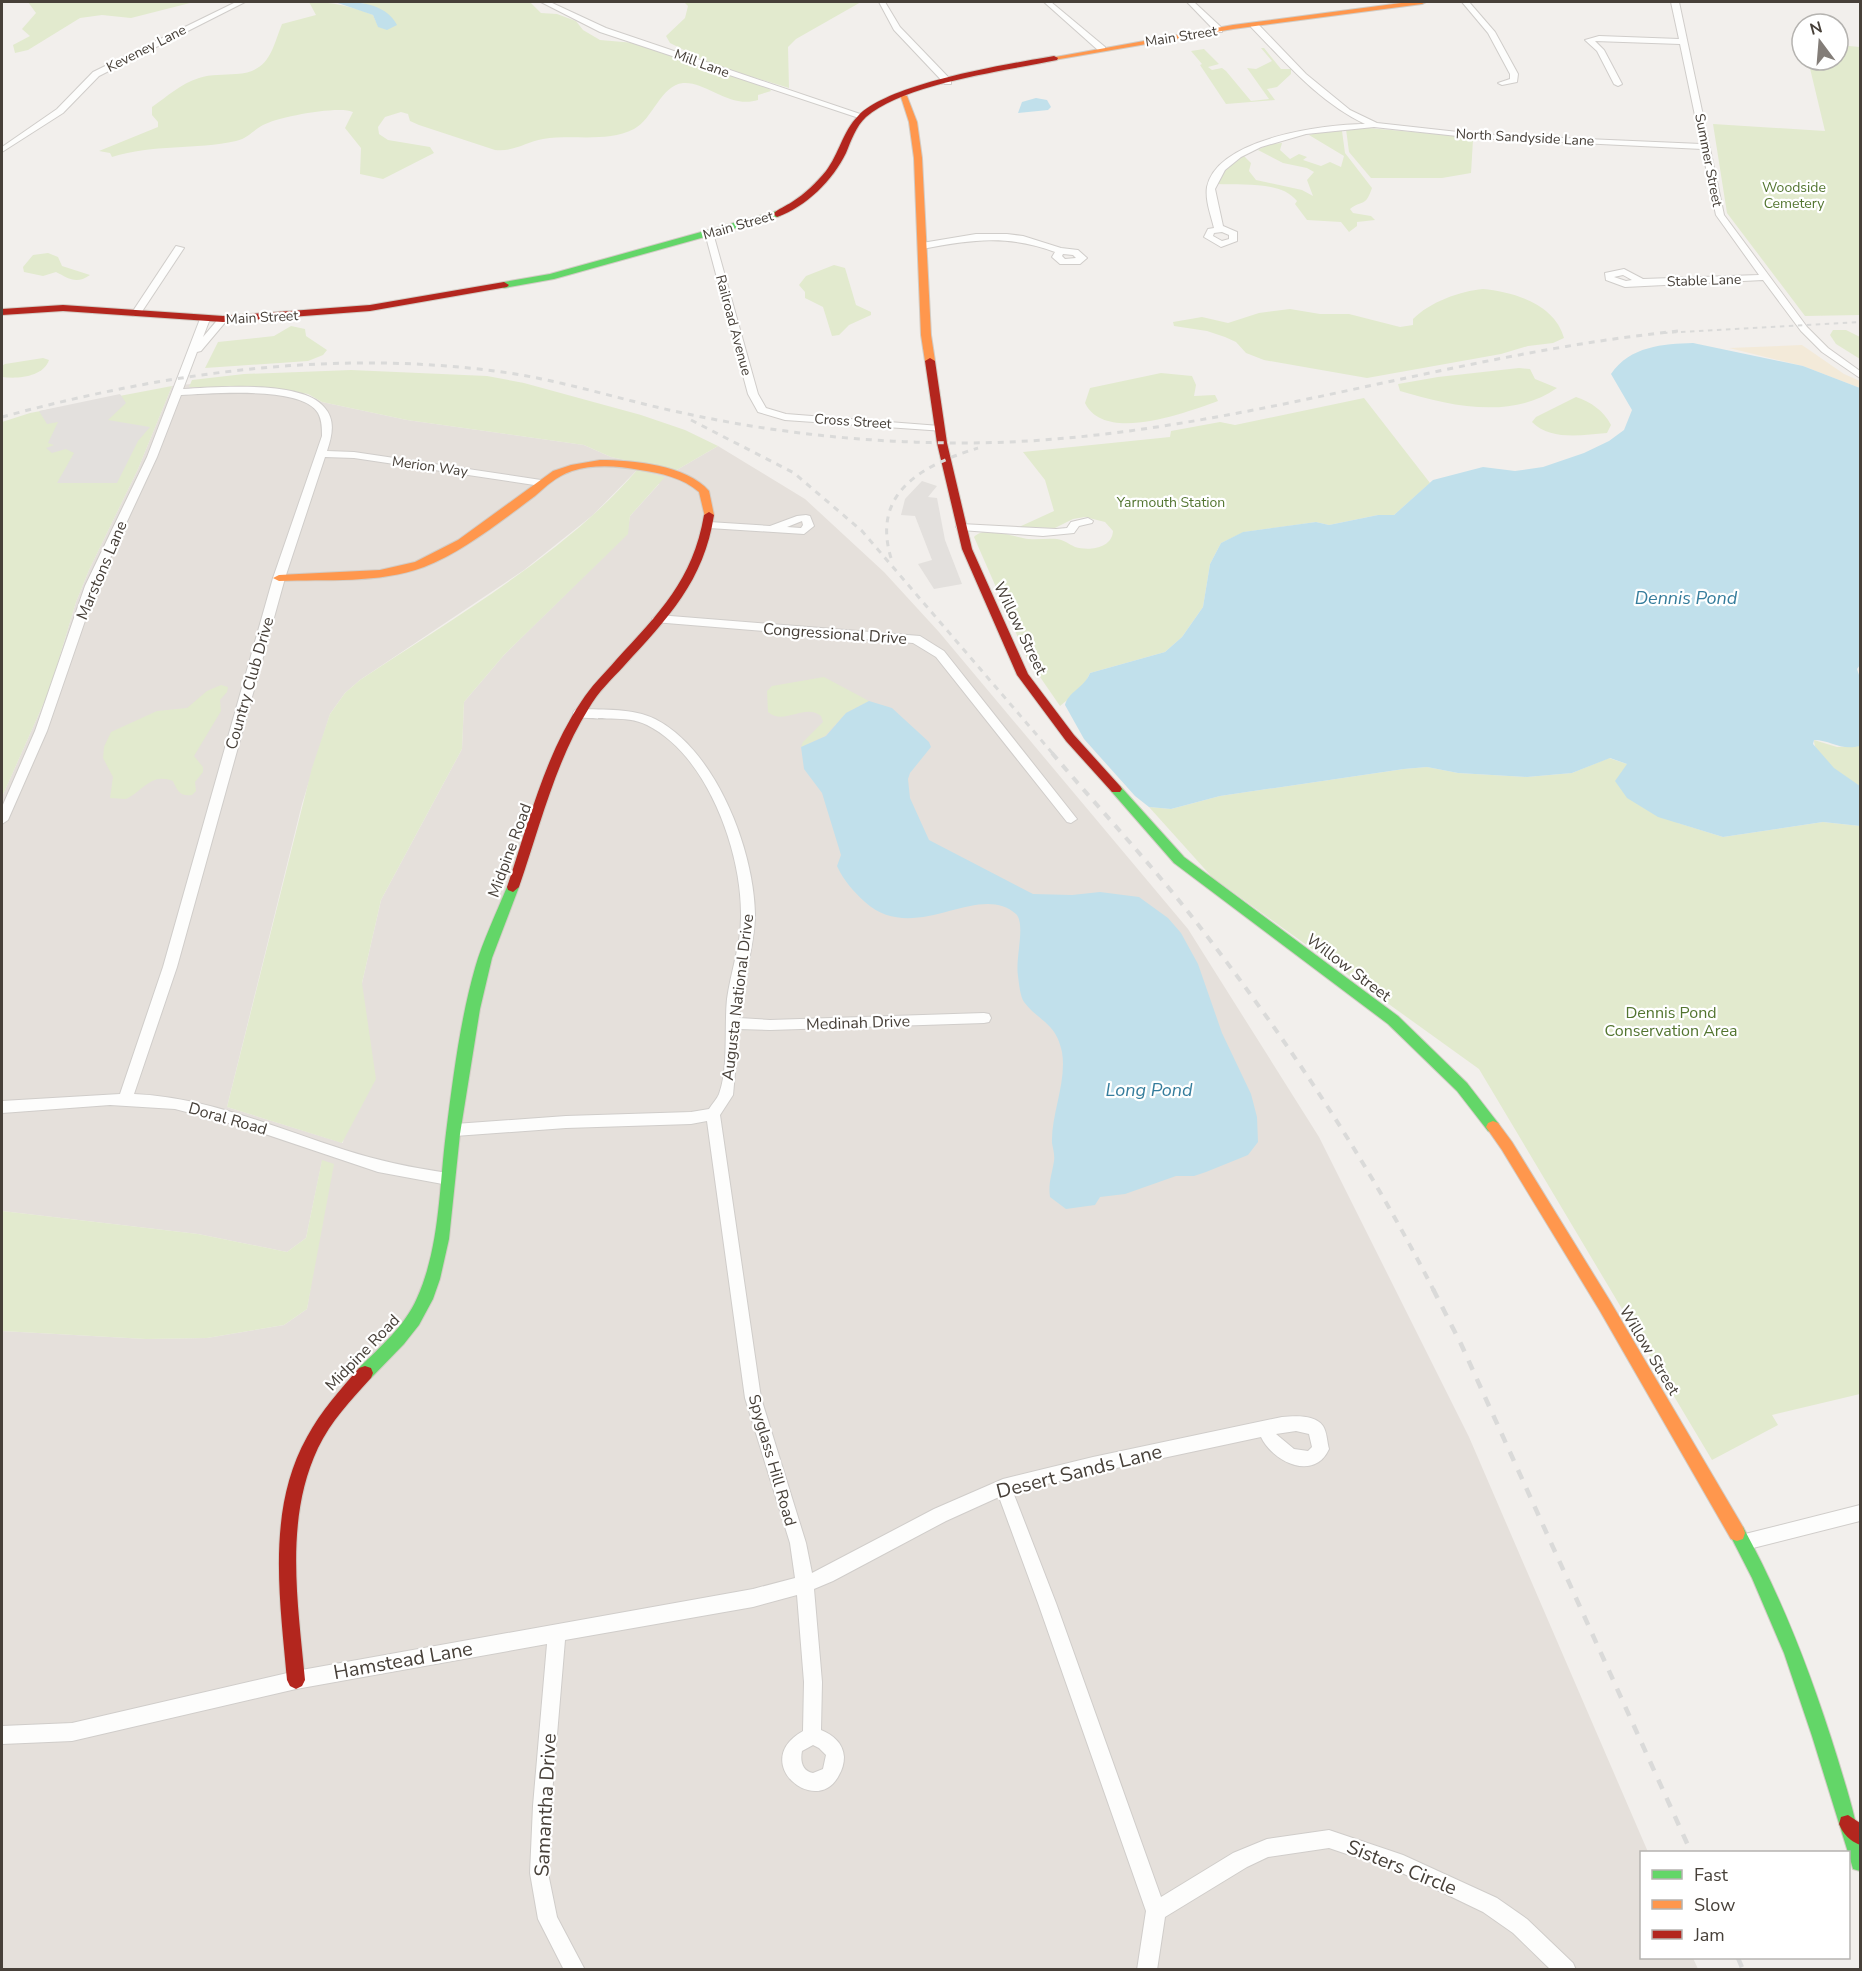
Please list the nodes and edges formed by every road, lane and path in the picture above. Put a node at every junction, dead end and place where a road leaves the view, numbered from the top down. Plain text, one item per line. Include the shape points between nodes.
1 (241, 2) edge
2 (545, 2) edge
3 (882, 2) edge
4 (1047, 2) edge
5 (1190, 2) edge
6 (1422, 2) edge
7 (1465, 2) edge
8 (1675, 2) edge
9 (1254, 25) junction
10 (1219, 30) junction
11 (1684, 42) junction
12 (1102, 49) junction
13 (948, 82) junction
14 (1502, 83) dead end
15 (1618, 84) dead end
16 (903, 96) junction
17 (1347, 112) junction
18 (862, 116) junction
19 (1383, 127) junction
20 (1334, 128) junction
21 (1706, 147) junction
22 (2, 150) edge
23 (1219, 229) dead end
24 (709, 233) junction
25 (922, 246) junction
26 (179, 248) dead end
27 (1060, 251) dead end
28 (1766, 277) junction
29 (1641, 282) dead end
30 (2, 312) edge
31 (136, 314) junction
32 (206, 319) junction
33 (223, 319) junction
34 (193, 356) junction
35 (1860, 375) edge
36 (178, 392) junction
37 (767, 413) joint
38 (940, 429) junction
39 (320, 454) junction
40 (541, 483) junction
41 (1088, 521) dead end
42 (709, 525) junction
43 (961, 527) junction
44 (772, 529) dead end
45 (279, 578) junction
46 (658, 619) junction
47 (579, 713) junction
48 (1071, 819) dead end
49 (2, 820) edge
50 (984, 1018) dead end
51 (732, 1023) junction
52 (125, 1100) junction
53 (2, 1107) edge
54 (713, 1114) junction
55 (455, 1130) junction
56 (448, 1179) junction
57 (1265, 1429) dead end
58 (1003, 1487) junction
59 (1860, 1513) edge
60 (1744, 1542) junction
61 (805, 1584) junction
62 (557, 1633) junction
63 (296, 1680) junction
64 (2, 1735) edge
65 (812, 1736) dead end
66 (1848, 1824) junction
67 (1860, 1836) edge
68 (1860, 1862) edge
69 (1156, 1911) junction
70 (575, 1970) edge
71 (1147, 1970) edge
72 (1566, 1970) edge

1 - 22 street, Keveney Lane via 101,71 60,111
2 - 18 street, Mill Lane via 603,30
3 - 13 street via 897,28
4 - 12 street
5 - 10 street
6 - 9 main road, Main Street
7 - 14 street via 1491,32 1514,74 1514,80
8 - 11 street, Summer Street
9 - 10 main road, Main Street
9 - 17 street, North Sandyside Lane via 1293,68
10 - 12 main road, Main Street
11 - 15 street via 1589,40 1600,50
11 - 21 street, Summer Street
12 - 13 main road, Main Street
13 - 16 main road, Main Street
16 - 18 main road, Main Street
16 - 25 main road, Willow Street via 913,123 918,158
17 - 19 street, North Sandyside Lane
17 - 20 street
18 - 24 main road, Main Street via 828,174 802,200 771,217
19 - 20 street
19 - 21 street, North Sandyside Lane via 1476,136
20 - 23 street via 1277,138 1220,168 1210,192
21 - 28 street, Summer Street via 1720,215
24 - 33 main road, Main Street via 551,277 481,291 370,308
24 - 37 street, Railroad Avenue via 753,394 757,405
25 - 27 street via 991,234 1032,240
25 - 38 main road, Willow Street via 926,335
26 - 31 street
28 - 29 street, Stable Lane
28 - 35 street, Summer Street via 1814,339
30 - 31 main road, Main Street via 63,308
31 - 32 main road, Main Street
32 - 33 main road, Main Street
32 - 34 street, Marstons Lane
33 - 34 street, Marstons Lane
34 - 36 street, Marstons Lane
36 - 39 street, Country Club Drive via 261,392 308,400 323,412 327,424
36 - 49 street, Marstons Lane via 152,457 97,570 41,731
37 - 38 street, Cross Street
38 - 43 main road, Willow Street
39 - 40 street, Merion Way via 354,455
39 - 45 street, Country Club Drive
40 - 42 main road, Midpine Road via 596,463 655,470 701,488 707,500
40 - 45 main road, Midpine Road via 532,493 420,565 370,575
41 - 43 street via 1075,524 1071,534
42 - 44 street
42 - 46 main road, Midpine Road via 697,566
43 - 60 main road, Willow Street via 976,573 1032,690 1136,814 1207,883 1393,1020 1447,1071 1488,1119 1535,1188
45 - 52 street, Country Club Drive via 170,967
46 - 47 main road, Midpine Road
46 - 48 street, Congressional Drive via 908,638 926,643 940,654
47 - 51 street, Augusta National Drive via 653,723 697,763 717,795 738,852 748,900
47 - 55 main road, Midpine Road via 482,967
50 - 51 street, Medinah Drive
51 - 54 street, Augusta National Drive via 726,1097
52 - 53 street, Doral Road
52 - 56 street, Doral Road via 172,1103 217,1112 400,1172
54 - 55 street
54 - 61 street, Spyglass Hill Road via 753,1398 798,1543
55 - 56 main road, Midpine Road
56 - 63 main road, Midpine Road via 438,1254 423,1307 410,1328 338,1398 323,1418 296,1479 288,1540
57 - 58 street, Desert Sands Lane
58 - 61 street, Desert Sands Lane
58 - 69 street
59 - 60 street
60 - 66 main road, Willow Street via 1790,1641
61 - 62 street, Hamstead Lane via 742,1600
61 - 65 street, Spyglass Hill Road via 813,1682
62 - 63 street, Hamstead Lane
62 - 70 street, Samantha Drive via 539,1873 548,1919
63 - 64 street, Hamstead Lane via 93,1728
66 - 67 main road
66 - 68 main road, Willow Street
69 - 71 street
69 - 72 street, Sisters Circle via 1267,1848 1329,1839 1403,1864 1490,1905 1520,1926

